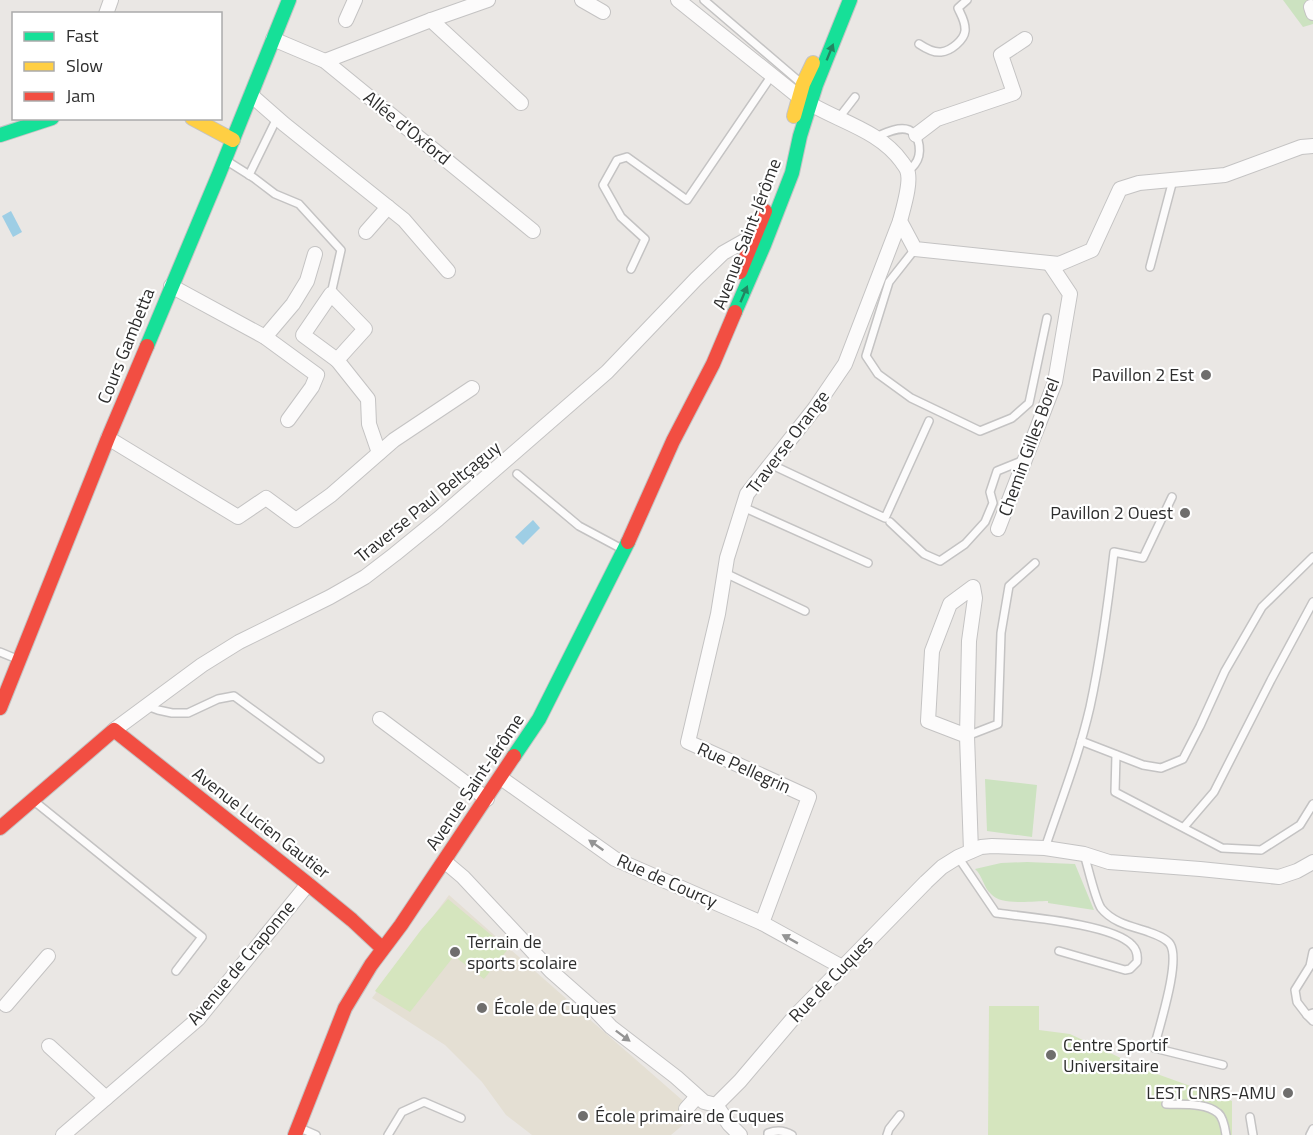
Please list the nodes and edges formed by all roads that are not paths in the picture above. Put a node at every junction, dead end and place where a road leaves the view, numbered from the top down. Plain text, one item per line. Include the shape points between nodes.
1 (289, 0) edge
2 (355, 0) edge
3 (450, 0) edge
4 (488, 0) edge
5 (582, 0) edge
6 (678, 0) edge
7 (704, 0) edge
8 (838, 0) edge
9 (850, 0) edge
10 (967, 0) edge
11 (464, 9) junction
12 (603, 12) dead end
13 (346, 20) dead end
14 (431, 20) junction
15 (273, 39) junction
16 (1025, 39) dead end
17 (919, 44) dead end
18 (325, 61) junction
19 (772, 75) junction
20 (251, 95) junction
21 (804, 95) junction
22 (855, 97) dead end
23 (521, 103) dead end
24 (278, 118) junction
25 (838, 119) junction
26 (46, 120) edge
27 (196, 120) edge
28 (0, 134) edge
29 (916, 135) junction
30 (876, 137) junction
31 (232, 140) junction
32 (1313, 146) edge
33 (225, 159) junction
34 (908, 171) junction
35 (249, 175) junction
36 (1173, 180) junction
37 (388, 207) junction
38 (900, 221) junction
39 (532, 231) dead end
40 (366, 232) dead end
41 (758, 242) junction
42 (915, 249) junction
43 (315, 254) dead end
44 (1050, 264) junction
45 (1150, 267) dead end
46 (631, 269) dead end
47 (448, 271) dead end
48 (171, 286) junction
49 (331, 294) junction
50 (1047, 318) dead end
51 (265, 337) junction
52 (337, 360) junction
53 (472, 388) dead end
54 (288, 420) dead end
55 (929, 421) dead end
56 (108, 438) junction
57 (379, 453) junction
58 (1026, 459) junction
59 (770, 464) junction
60 (517, 474) dead end
61 (1172, 497) dead end
62 (743, 507) junction
63 (890, 522) dead end
64 (998, 529) dead end
65 (624, 550) junction
66 (1313, 556) edge
67 (868, 563) dead end
68 (1035, 563) dead end
69 (725, 573) junction
70 (1313, 602) edge
71 (805, 611) dead end
72 (0, 652) edge
73 (20, 660) junction
74 (147, 706) junction
75 (0, 708) edge
76 (380, 719) dead end
77 (114, 730) junction
78 (967, 736) junction
79 (1081, 741) junction
80 (688, 742) joint
81 (1116, 755) junction
82 (320, 759) dead end
83 (501, 778) junction
84 (487, 799) junction
85 (33, 800) junction
86 (1313, 804) edge
87 (1184, 827) junction
88 (0, 828) edge
89 (1045, 848) junction
90 (964, 854) junction
91 (1084, 854) junction
92 (444, 861) junction
93 (1313, 862) edge
94 (308, 884) junction
95 (762, 923) junction
96 (382, 948) junction
97 (1059, 951) dead end
98 (1313, 952) edge
99 (48, 956) dead end
100 (842, 967) junction
101 (176, 970) dead end
102 (7, 1005) edge
103 (1310, 1014) edge
104 (1313, 1021) edge
105 (49, 1046) dead end
106 (1223, 1065) dead end
107 (105, 1098) junction
108 (1166, 1104) dead end
109 (716, 1105) junction
110 (900, 1115) dead end
111 (1250, 1117) dead end
112 (461, 1119) dead end
113 (1313, 1129) edge
114 (296, 1131) edge
115 (63, 1135) edge
116 (316, 1135) edge
117 (388, 1135) edge
118 (740, 1135) edge
119 (768, 1135) edge
120 (792, 1135) edge
121 (887, 1135) edge
122 (1226, 1135) edge
123 (1253, 1135) edge
124 (1310, 1135) edge

1 - 15 street, Cours Gambetta
2 - 13 street
3 - 11 street
4 - 11 street
5 - 12 street
6 - 19 street
7 - 21 lane
8 - 21 street, Avenue Saint-Jérôme
21 -> 9 street, Avenue Saint-Jérôme via 816,85
10 - 17 lane via 958,8 965,33 957,44 942,52
11 - 14 street
14 - 18 street
14 - 23 street
15 - 18 street, Allée d'Oxford
15 - 20 street, Cours Gambetta
16 - 29 street via 1001,55 1014,93 937,119
18 - 39 street, Allée d'Oxford
19 - 21 street
19 - 46 lane via 687,200 627,156 617,160 603,185 621,217 645,239
20 - 24 street
20 - 31 street, Cours Gambetta
21 - 25 street
21 - 41 street, Avenue Saint-Jérôme
22 - 25 lane
24 - 35 lane
24 - 37 street
25 - 30 street
26 - 28 street
27 - 31 street
29 - 30 lane via 902,129
29 - 34 lane via 920,148 916,163
30 - 34 street via 895,152
31 - 33 street, Cours Gambetta
32 - 36 street via 1225,175
33 - 35 lane
33 - 48 street, Cours Gambetta
34 - 38 street
35 - 49 lane via 275,194 299,204 341,250
36 - 44 street via 1120,189 1092,250
36 - 45 lane
37 - 40 street
37 - 47 street
38 - 42 street
38 - 59 street, Traverse Orange via 845,364
41 - 65 street, Avenue Saint-Jérôme
41 - 74 street, Traverse Paul Beltçaguy via 746,240 723,253 607,372 395,554 330,597 239,642
42 - 44 street
42 - 50 lane via 889,282 866,356 878,374 911,398 980,431 1012,418 1029,403
43 - 51 street via 307,281
44 - 58 street, Chemin Gilles Borel via 1070,294 1055,382
48 - 51 street
48 - 56 street, Cours Gambetta
49 - 52 street via 365,329
49 - 52 street via 303,335
51 - 54 street via 317,375
52 - 57 street via 368,399 369,424
53 - 57 street
55 - 59 lane via 885,518
56 - 57 street via 238,517 266,498 296,520
56 - 73 street, Cours Gambetta
58 - 63 lane via 997,471 990,492 993,503 985,522 965,544 940,561 924,554
58 - 64 street, Chemin Gilles Borel
59 - 62 street, Traverse Orange via 747,494
60 - 65 lane via 579,526
61 - 79 lane via 1143,558 1114,552 1090,708
62 - 67 lane
62 - 69 street, Traverse Orange
65 - 83 street, Avenue Saint-Jérôme via 539,719
66 - 81 lane via 1262,607 1225,671 1183,759 1161,768
68 - 78 lane via 1009,586 1000,633 998,724
69 - 71 lane
69 - 80 street, Traverse Orange
70 - 87 lane via 1214,792
72 - 73 lane
73 - 75 street, Cours Gambetta
74 - 77 street, Traverse Paul Beltçaguy
74 - 82 lane via 188,713 234,696
76 - 84 street
77 - 85 street, Traverse Paul Beltçaguy
77 - 94 street, Avenue Lucien Gautier
78 - 78 street via 969,641 975,598 973,587 950,604 932,651 928,721
78 - 90 street
79 - 81 lane
79 - 89 lane
80 - 95 street, Rue Pellegrin via 810,797
81 - 87 lane via 1115,792
83 - 84 street, Avenue Saint-Jérôme
95 -> 83 street, Rue de Courcy via 615,859
84 - 92 street, Avenue Saint-Jérôme
85 - 88 street, Traverse Paul Beltçaguy
85 - 101 lane via 202,937
86 - 87 lane via 1300,825 1261,850 1222,848
89 - 90 street, Rue de Cuques via 1004,845 981,847
89 - 91 street, Rue de Cuques
90 - 97 lane via 996,913 1094,927 1128,942 1137,952 1137,962 1125,970
90 - 100 street, Rue de Cuques via 942,867
91 - 93 street, Rue de Cuques via 1109,862 1279,877
91 - 106 lane via 1103,910 1126,926 1163,938 1173,951 1174,969 1154,1048
92 - 96 street, Avenue Saint-Jérôme
92 -> 109 street via 610,1027 676,1077 692,1102
94 - 96 street, Avenue Lucien Gautier
94 - 107 street, Avenue de Craponne via 198,1019
100 -> 95 street, Rue de Courcy
96 - 114 street, Avenue Saint-Jérôme via 345,1008
98 - 103 lane via 1310,966 1295,990 1297,1002
99 - 102 street
100 - 109 street, Rue de Cuques
103 - 104 lane
105 - 107 street
107 - 115 street, Avenue de Craponne
108 - 122 lane via 1205,1106 1219,1113
109 - 118 street
110 - 121 lane
111 - 123 lane
112 - 117 lane via 424,1102 402,1112
113 - 124 lane
114 - 116 lane
119 - 120 lane via 775,1130

